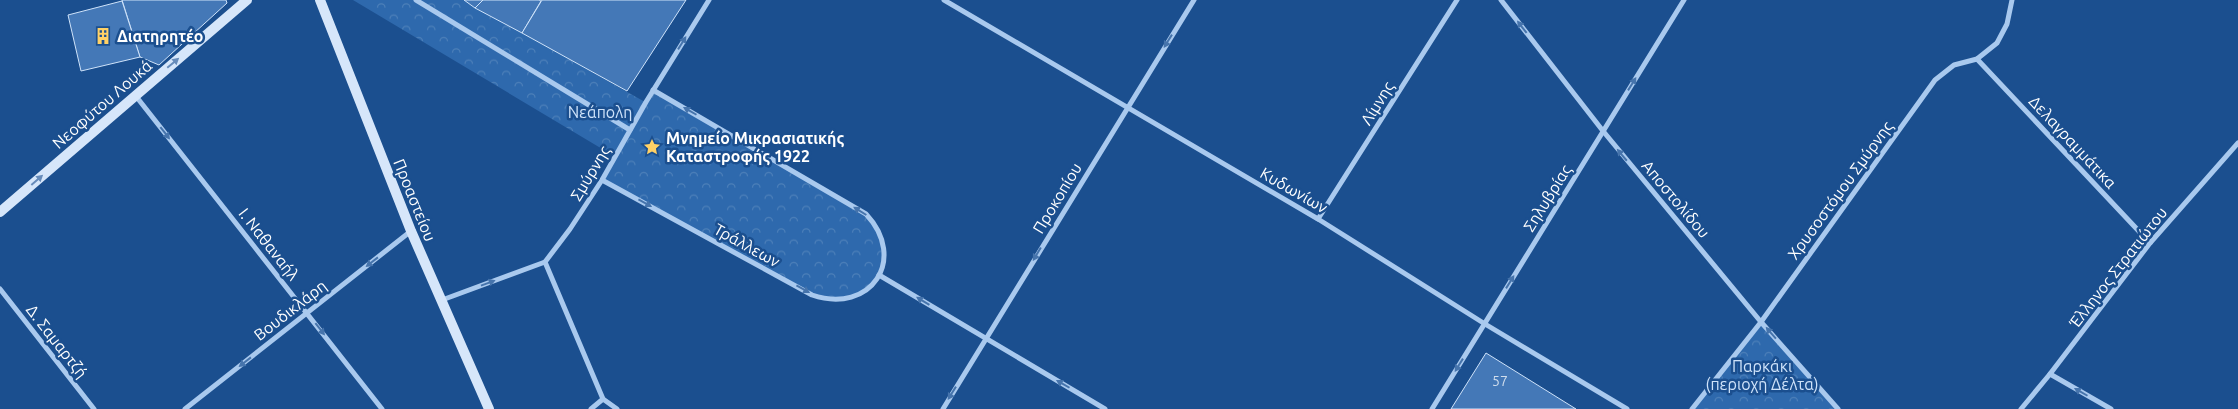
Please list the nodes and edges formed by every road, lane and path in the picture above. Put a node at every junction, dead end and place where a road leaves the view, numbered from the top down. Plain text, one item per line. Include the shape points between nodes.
1 (247, 0) edge
2 (320, 0) edge
3 (416, 0) edge
4 (709, 0) edge
5 (944, 0) edge
6 (1194, 0) edge
7 (1457, 0) edge
8 (1501, 0) edge
9 (1684, 0) edge
10 (2012, 0) edge
11 (1978, 59) junction
12 (653, 90) junction
13 (135, 94) junction
14 (1127, 107) junction
15 (630, 130) junction
16 (1603, 132) junction
17 (2238, 143) edge
18 (602, 180) junction
19 (0, 212) edge
20 (1318, 219) junction
21 (410, 232) junction
22 (2150, 243) junction
23 (545, 262) junction
24 (879, 275) junction
25 (0, 289) edge
26 (442, 300) junction
27 (307, 313) junction
28 (1761, 322) junction
29 (1485, 324) junction
30 (986, 339) junction
31 (2050, 374) junction
32 (603, 400) junction
33 (94, 409) edge
34 (185, 409) edge
35 (382, 409) edge
36 (489, 409) edge
37 (591, 409) edge
38 (617, 409) edge
39 (943, 409) edge
40 (1105, 409) edge
41 (1432, 409) edge
42 (1627, 409) edge
43 (1692, 409) edge
44 (1838, 409) edge
45 (2021, 409) edge
46 (2111, 409) edge

13 -> 1 street, Νεοφύτου Λουκά
2 - 21 street, Προαστείου
3 - 15 street
12 -> 4 street, Σμύρνης
5 - 14 street, Κυδωνίων
6 -> 14 street, Προκοπίου
7 - 20 street, Λίμνης
16 -> 8 street, Αποστολίδου
16 -> 9 street, Σηλυβρίας
10 - 11 street, Χρυσοστόμου Σμύρνης via 2007,24 1997,43
11 - 22 street, Δελαγραμμάτικα
11 - 28 street, Χρυσοστόμου Σμύρνης via 1954,66 1935,80
12 - 15 street, Σμύρνης
24 -> 12 street via 885,259 883,240 878,226 866,214
19 -> 13 street, Νεοφύτου Λουκά
13 -> 27 street, Ι. Ναθαναήλ
14 - 20 street, Κυδωνίων
14 -> 30 street, Προκοπίου
15 - 18 street, Σμύρνης
28 -> 16 street, Αποστολίδου
29 -> 16 street, Σηλυβρίας
17 - 22 street, Έλληνος Στρατιώτου
18 - 23 street, Σμύρνης
18 -> 24 street, Τράλλεων via 812,295 827,300 858,296
20 - 29 street, Κυδωνίων
21 - 26 street, Προαστείου
21 -> 27 street, Βουδικλάρη
22 - 31 street, Έλληνος Στρατιώτου
26 -> 23 street
23 - 32 street
30 -> 24 street
25 - 33 street, Δ. Σαμαρτζή
26 - 36 street, Προαστείου
27 -> 34 street, Βουδικλάρη
27 -> 35 street, Ι. Ναθαναήλ
28 - 43 street, Χρυσοστόμου Σμύρνης
44 -> 28 street, Αποστολίδου
29 -> 41 street, Σηλυβρίας
29 - 42 street, Κυδωνίων
30 -> 39 street, Προκοπίου
40 -> 30 street
31 - 45 street, Έλληνος Στρατιώτου
46 -> 31 street
32 - 37 street
32 - 38 street

